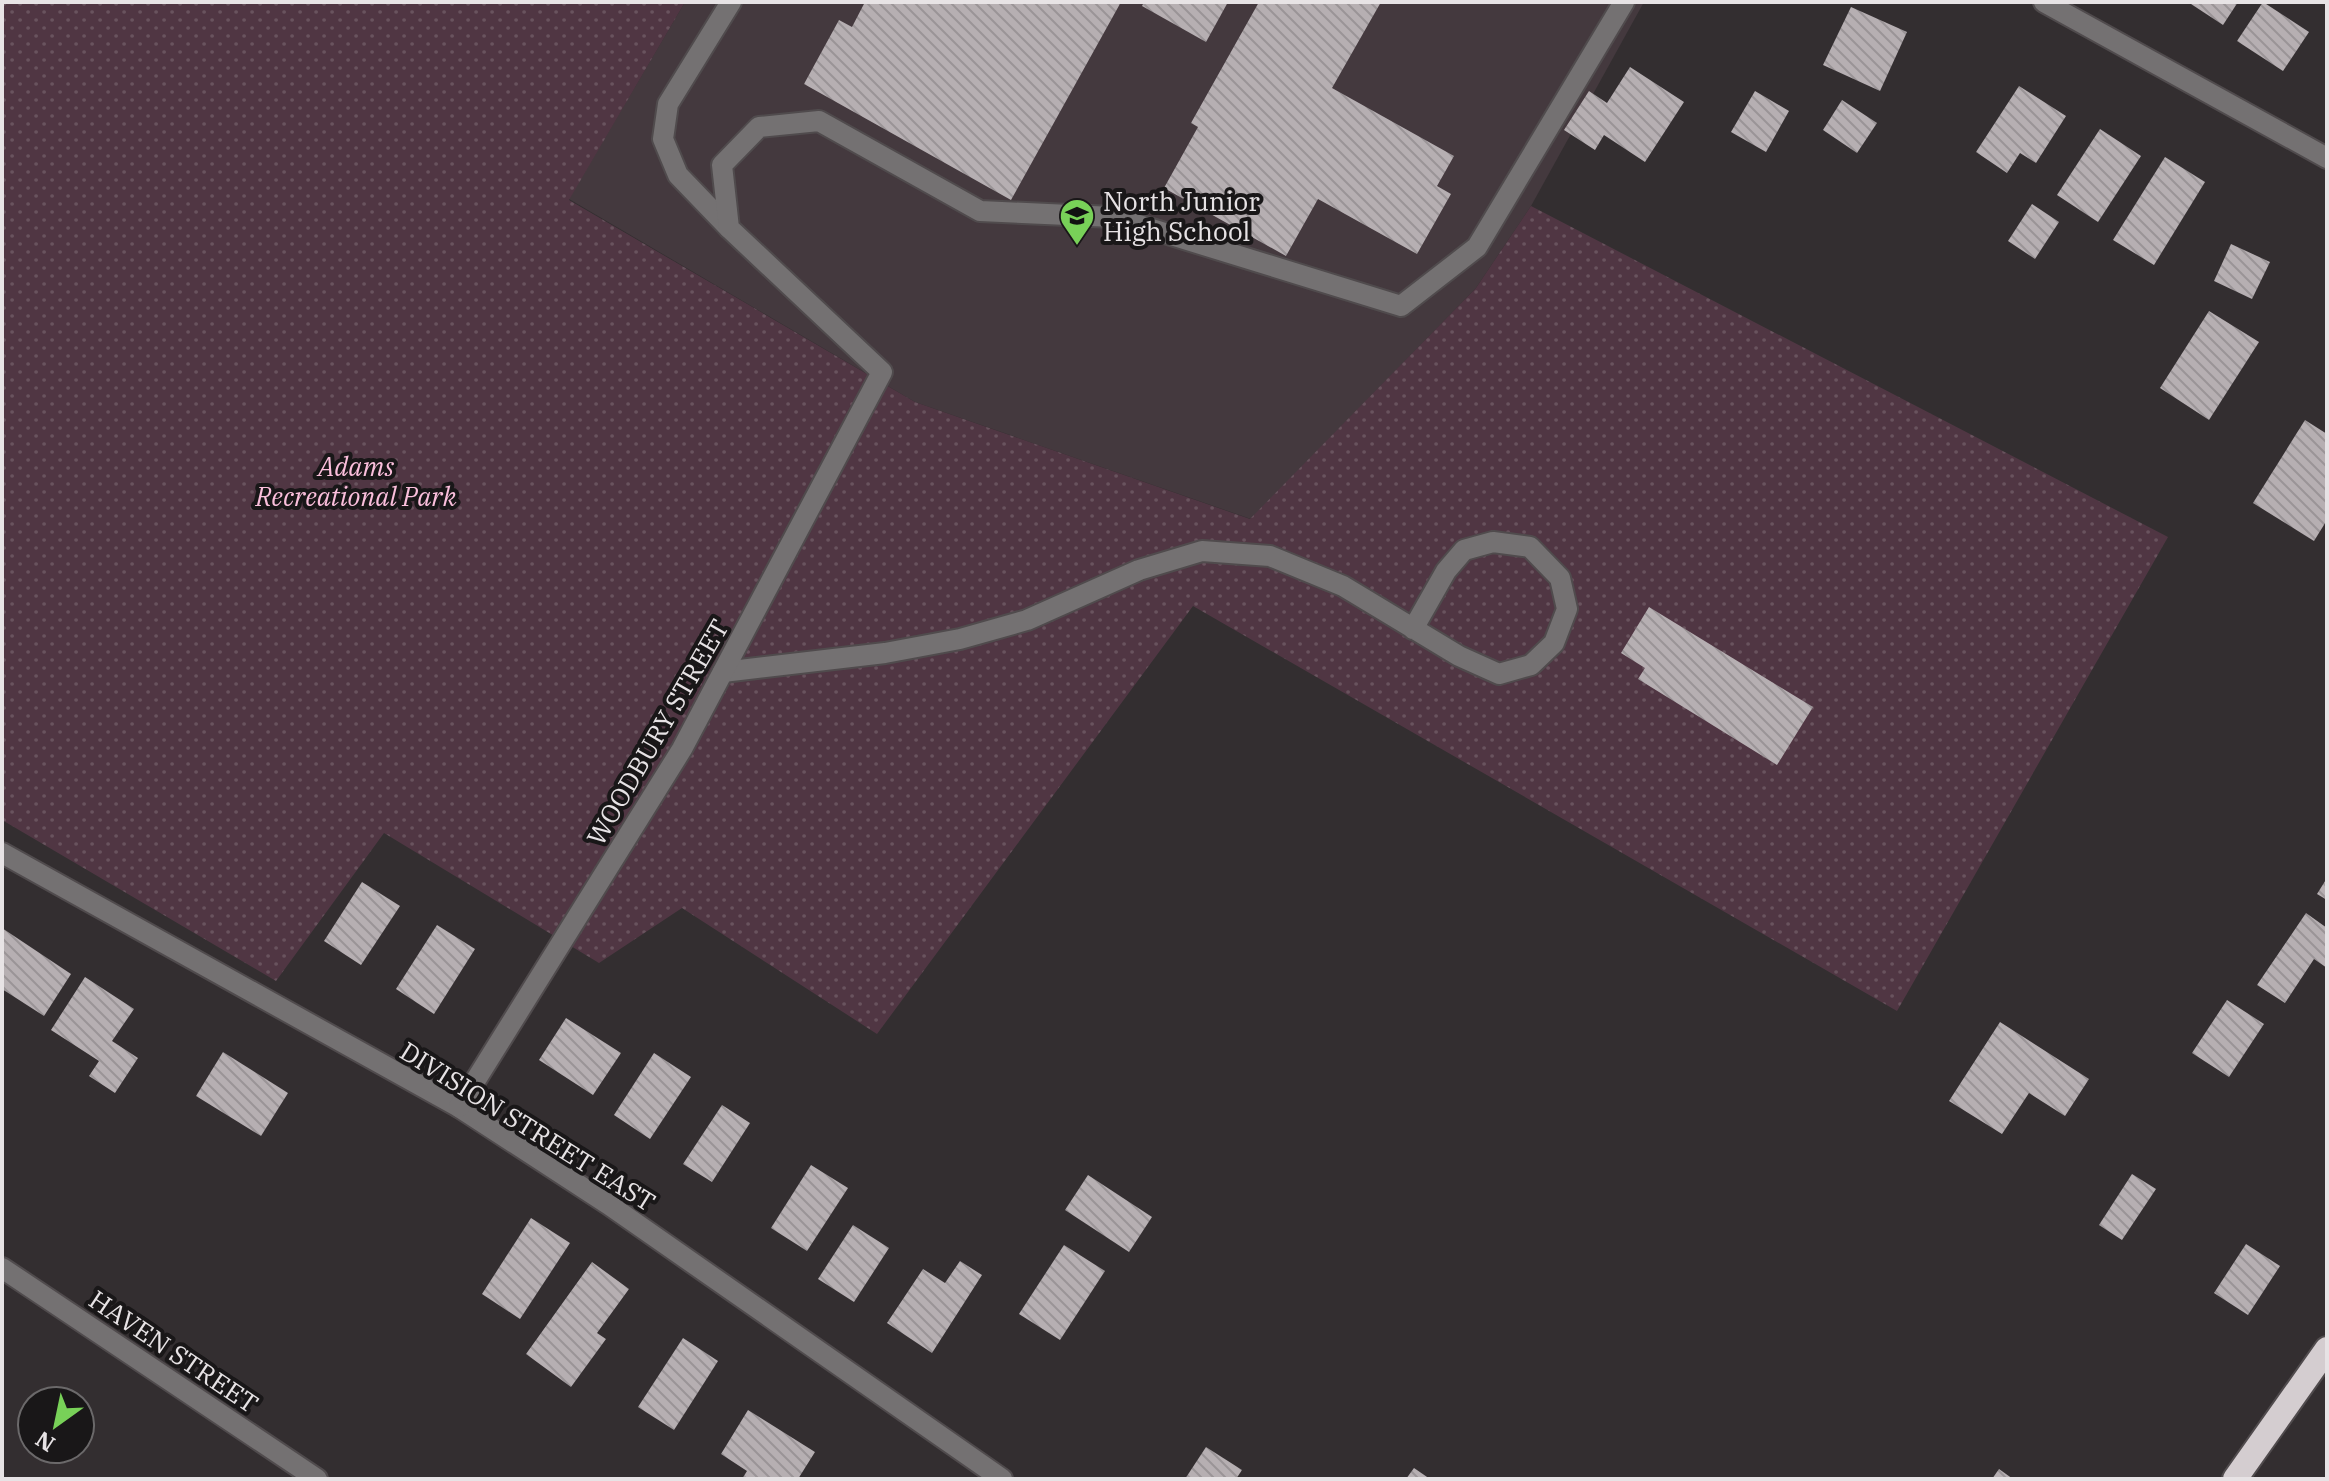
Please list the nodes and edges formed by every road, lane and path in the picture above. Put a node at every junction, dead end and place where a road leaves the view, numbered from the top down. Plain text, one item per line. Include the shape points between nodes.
1 (731, 2) edge
2 (1624, 2) edge
3 (2044, 2) edge
4 (2327, 158) edge
5 (729, 228) junction
6 (1413, 629) junction
7 (723, 672) junction
8 (2, 853) edge
9 (459, 1107) junction
10 (2, 1268) edge
11 (2327, 1349) edge
12 (317, 1479) edge
13 (1002, 1479) edge
14 (2235, 1479) edge

1 - 5 street via 668,104 663,139 678,175
2 - 5 street via 1477,247 1401,306 1113,217 980,211 819,121 759,127 722,165
3 - 4 street
5 - 7 street, WOODBURY STREET via 882,372
6 - 6 street via 1464,550 1493,542 1530,547 1560,578 1567,609 1554,643 1531,665 1499,674
6 - 7 street via 1343,586 1270,556 1202,551 1139,570 1027,620 960,639
7 - 9 street, WOODBURY STREET via 682,749
8 - 9 street, DIVISION STREET EAST
9 - 13 street, DIVISION STREET EAST via 608,1204
10 - 12 street, HAVEN STREET
11 - 14 highway

